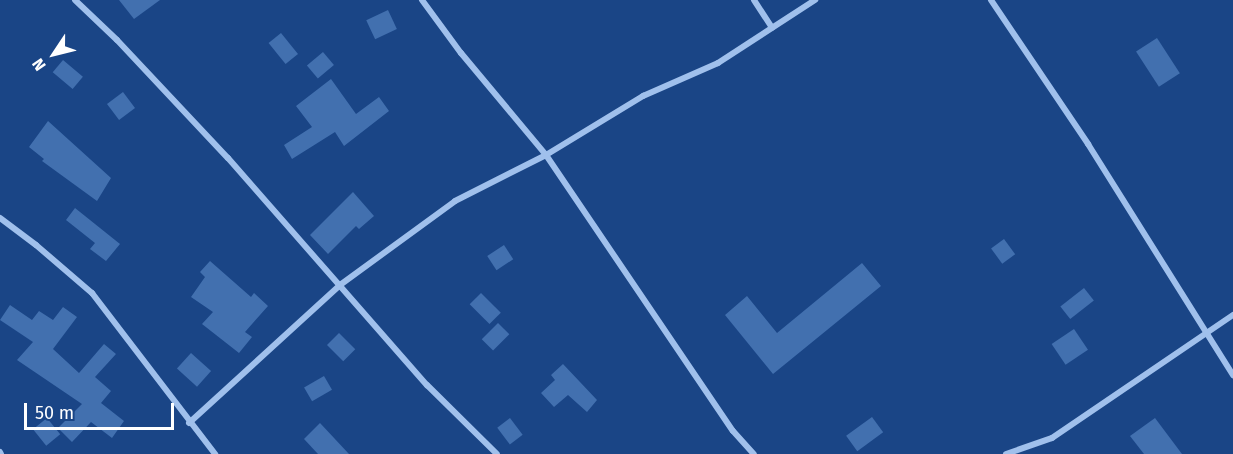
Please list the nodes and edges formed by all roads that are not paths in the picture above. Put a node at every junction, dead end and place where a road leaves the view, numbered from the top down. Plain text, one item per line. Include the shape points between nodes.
1 (75, 0) edge
2 (422, 0) edge
3 (754, 0) edge
4 (815, 0) edge
5 (991, 0) edge
6 (772, 28) junction
7 (546, 155) junction
8 (0, 218) edge
9 (340, 285) junction
10 (1233, 315) edge
11 (1206, 332) junction
12 (1233, 375) edge
13 (189, 423) junction
14 (1028, 446) junction
15 (215, 454) edge
16 (496, 454) edge
17 (754, 454) edge
18 (1006, 454) edge
19 (1035, 454) edge

1 - 9 street via 228,158
2 - 7 street
3 - 6 street
4 - 6 street
5 - 11 street via 1088,144
6 - 7 street via 718,63 643,96
7 - 9 street via 455,201
7 - 17 street via 733,431
8 - 13 street via 92,293
9 - 13 street
9 - 16 street via 427,385
10 - 11 street
11 - 12 street
11 - 14 street via 1052,438
13 - 15 street
14 - 18 street
14 - 19 street

